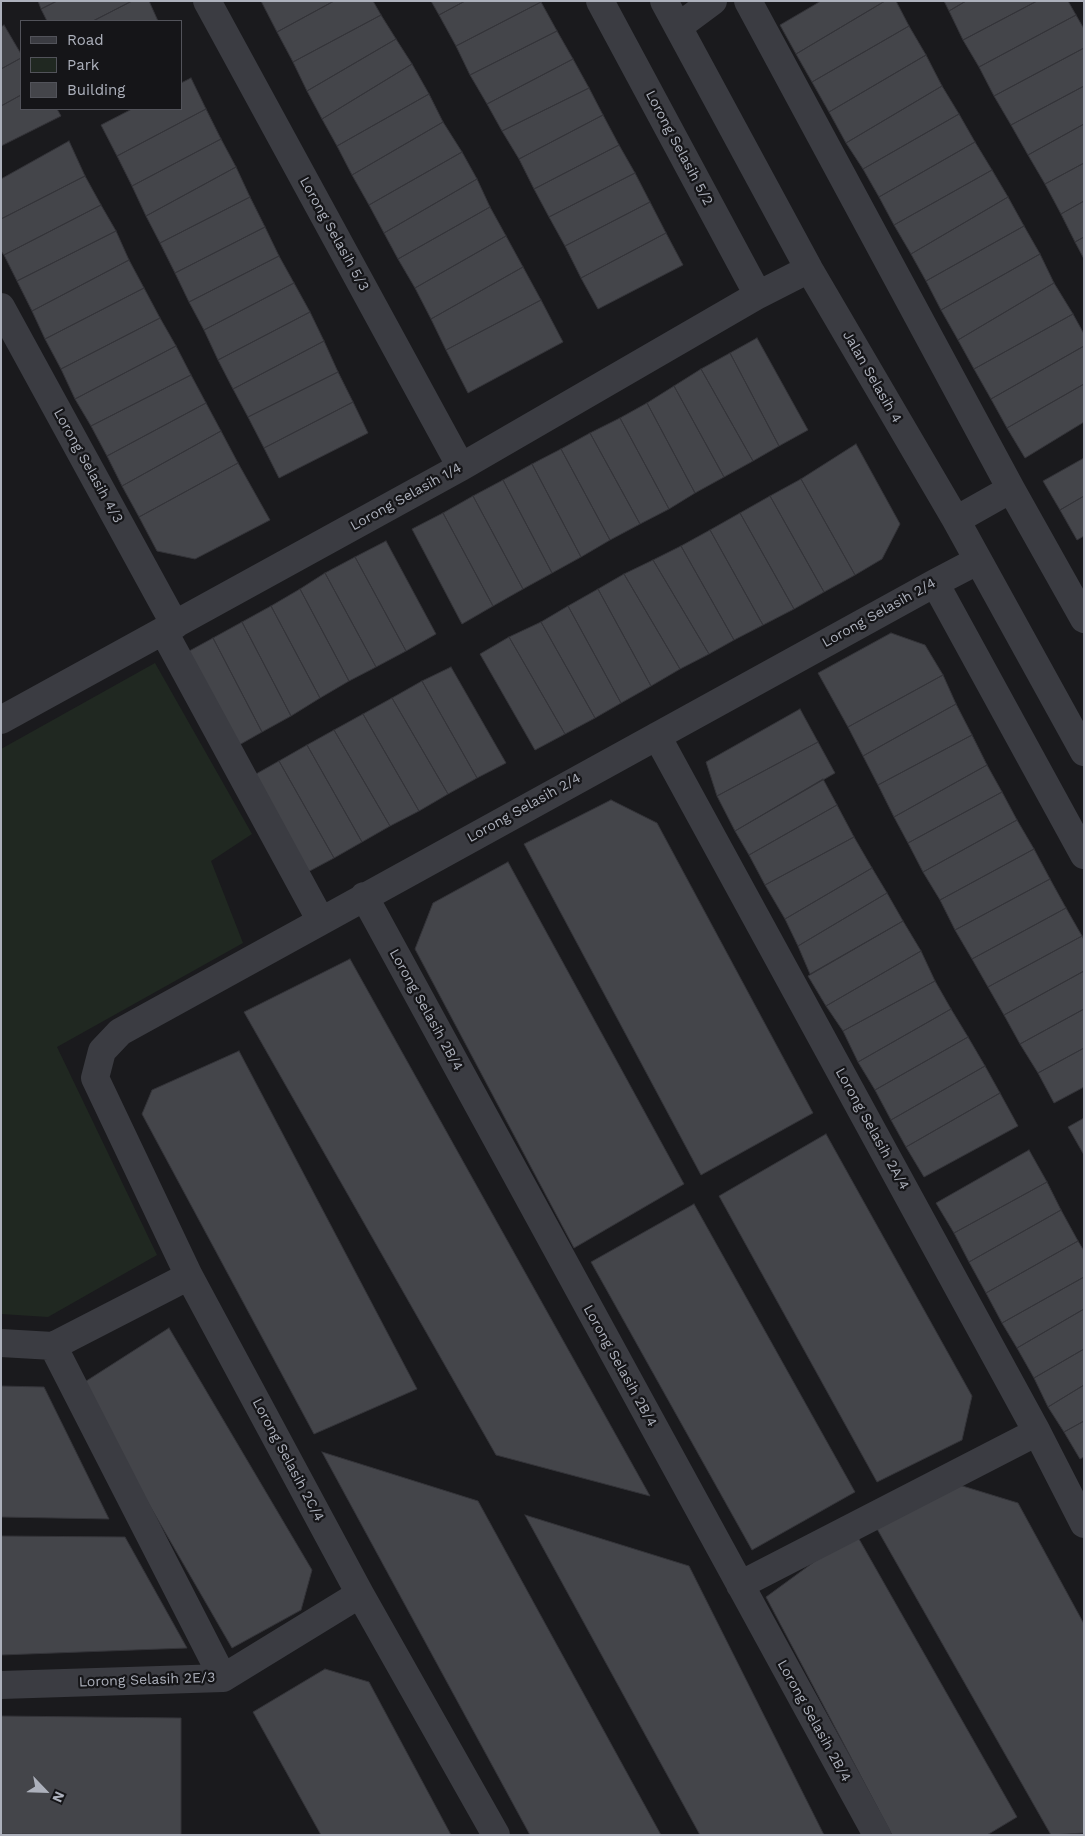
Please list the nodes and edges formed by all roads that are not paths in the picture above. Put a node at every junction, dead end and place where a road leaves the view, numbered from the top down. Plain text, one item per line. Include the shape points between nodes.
1 (207, 1) edge
2 (600, 1) edge
3 (664, 1) edge
4 (713, 1) edge
5 (748, 1) edge
6 (678, 27) junction
7 (809, 269) junction
8 (758, 295) junction
9 (1, 306) edge
10 (461, 467) junction
11 (1011, 489) junction
12 (956, 520) junction
13 (977, 561) junction
14 (935, 582) junction
15 (1084, 619) edge
16 (170, 628) junction
17 (1, 720) edge
18 (656, 736) junction
19 (1084, 752) edge
20 (1084, 855) edge
21 (364, 896) junction
22 (321, 921) junction
23 (94, 1078) joint
24 (188, 1276) junction
25 (1, 1343) edge
26 (53, 1346) junction
27 (1037, 1432) junction
28 (1084, 1524) edge
29 (740, 1585) junction
30 (360, 1594) junction
31 (223, 1678) junction
32 (1, 1684) edge
33 (496, 1835) edge
34 (876, 1835) edge

1 - 10 street, Lorong Selasih 5/3
2 - 8 street, Lorong Selasih 5/2
3 - 6 street, Jalan Selasih 4
4 - 6 street
5 - 11 street
6 - 7 street, Jalan Selasih 4
7 - 8 street, Lorong Selasih 1/4
7 - 12 street, Jalan Selasih 4
8 - 10 street, Lorong Selasih 1/4
9 - 16 street, Lorong Selasih 4/3
10 - 16 street, Lorong Selasih 1/4
11 - 12 street
11 - 15 street
12 - 13 street, Jalan Selasih 4
13 - 14 street, Lorong Selasih 2/4
13 - 19 street, Jalan Selasih 4
14 - 18 street, Lorong Selasih 2/4
14 - 20 street
16 - 17 street, Lorong Selasih 1/4
16 - 22 street, Lorong Selasih 4/3
18 - 21 street, Lorong Selasih 2/4
18 - 27 street, Lorong Selasih 2A/4
21 - 22 street, Lorong Selasih 2/4
21 - 29 street, Lorong Selasih 2B/4
22 - 23 street, Lorong Selasih 2/4 via 120,1032 102,1051
23 - 24 street, Lorong Selasih 2C/4
24 - 26 street
24 - 30 street, Lorong Selasih 2C/4
25 - 26 street
26 - 31 street
27 - 28 street, Lorong Selasih 2A/4
27 - 29 street
29 - 34 street, Lorong Selasih 2B/4
30 - 31 street, Lorong Selasih 2E/3
30 - 33 street, Lorong Selasih 2C/4
31 - 32 street, Lorong Selasih 2E/3

